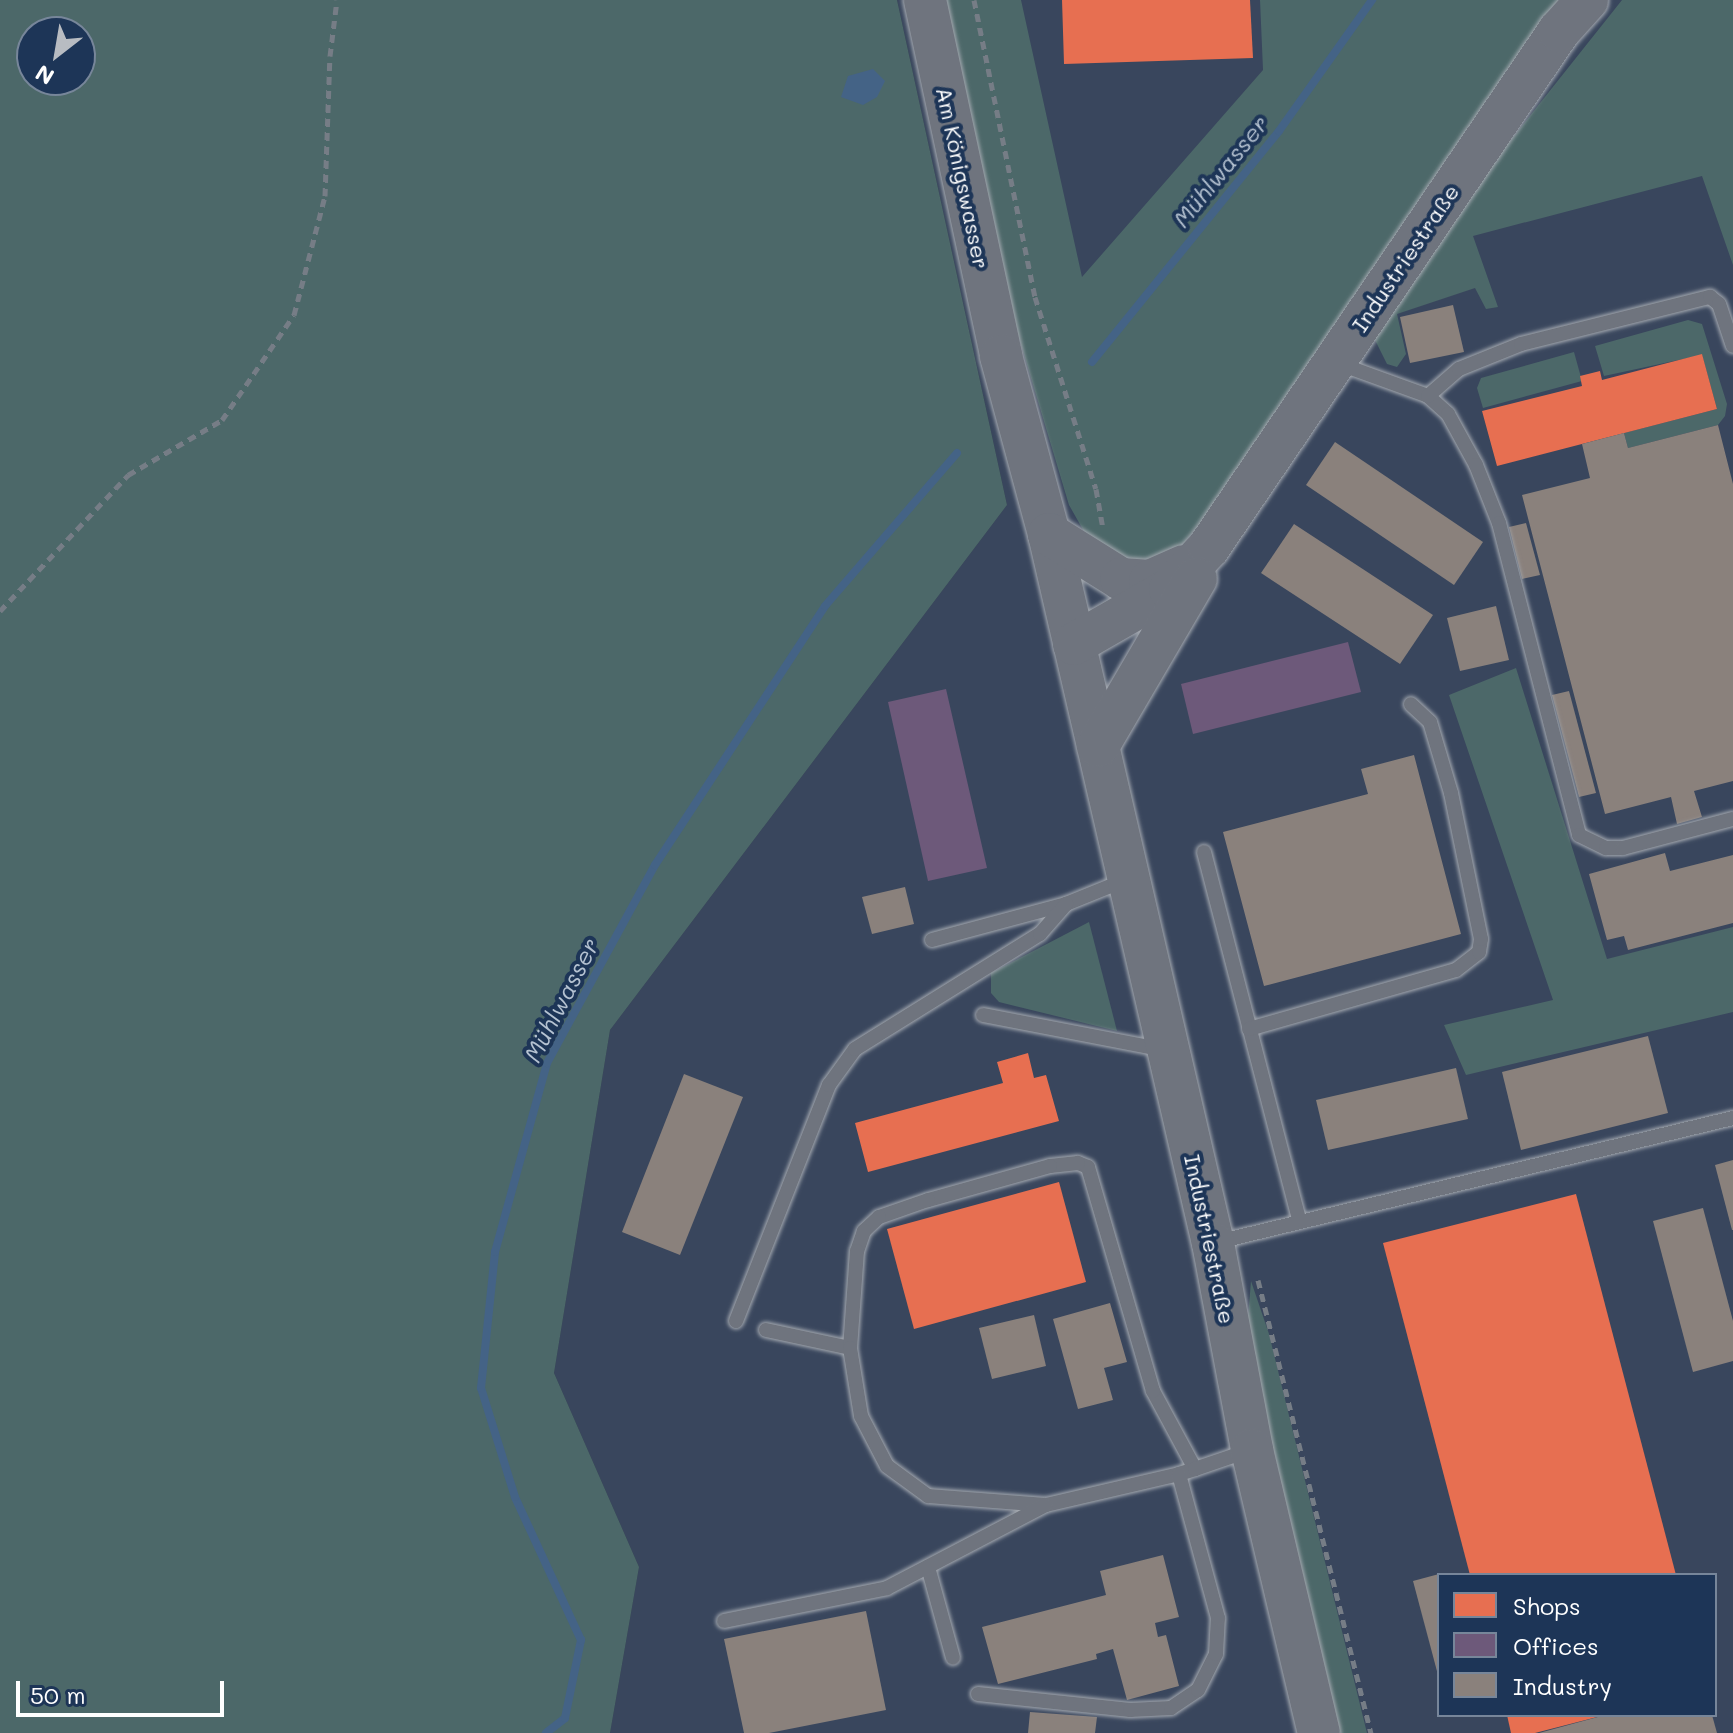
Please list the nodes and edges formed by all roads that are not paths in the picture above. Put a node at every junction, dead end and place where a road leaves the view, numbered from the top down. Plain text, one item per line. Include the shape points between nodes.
1 (925, 0) edge
2 (1587, 0) edge
3 (1733, 346) edge
4 (1001, 356) joint
5 (1335, 362) junction
6 (1428, 396) junction
7 (1228, 521) junction
8 (1049, 534) junction
9 (1165, 631) junction
10 (1074, 644) junction
11 (1411, 704) dead end
12 (1098, 746) junction
13 (1733, 819) edge
14 (1204, 852) dead end
15 (1129, 879) junction
16 (1066, 904) junction
17 (932, 940) dead end
18 (983, 1015) dead end
19 (1249, 1029) junction
20 (1169, 1050) junction
21 (1733, 1118) edge
22 (1300, 1222) junction
23 (1229, 1239) junction
24 (736, 1321) dead end
25 (766, 1330) dead end
26 (850, 1348) junction
27 (1252, 1450) junction
28 (1195, 1469) junction
29 (1179, 1474) junction
30 (1046, 1505) junction
31 (928, 1567) junction
32 (724, 1621) dead end
33 (953, 1658) dead end
34 (978, 1694) dead end
35 (1319, 1733) edge

1 - 4 street, Am Königswasser
2 - 5 street, Industriestraße via 1559,31
3 - 6 lane via 1716,299 1653,309 1521,344 1459,369
4 - 8 street, Industriestraße
5 - 6 lane
5 - 7 street, Industriestraße
6 - 13 lane via 1448,414 1499,523 1579,835 1606,848 1623,848
7 - 8 street, Industriestraße via 1190,562 1150,581 1109,574
7 - 9 street, Industriestraße
7 - 10 street, Industriestraße via 1170,589
8 - 10 street, Industriestraße
9 - 10 street, Industriestraße via 1129,655
9 - 12 street, Industriestraße
10 - 12 street, Industriestraße
11 - 19 lane via 1430,722 1451,793 1481,939 1479,952 1456,970
12 - 15 street, Industriestraße
14 - 19 lane
15 - 16 lane
15 - 20 street, Industriestraße
16 - 17 lane
16 - 24 lane via 1040,934 855,1049 829,1085
18 - 20 lane
19 - 22 lane
20 - 23 street, Industriestraße
21 - 22 lane
22 - 23 lane
23 - 27 street, Industriestraße
25 - 26 lane
26 - 28 lane via 857,1251 864,1231 879,1217 1078,1163 1088,1167 1097,1188 1159,1409
26 - 30 lane via 861,1416 887,1466 928,1496
27 - 28 lane
27 - 35 street, Industriestraße
28 - 29 lane
29 - 30 lane
29 - 34 lane via 1218,1618 1216,1654 1198,1690 1171,1708 1130,1710
30 - 31 lane
31 - 32 lane via 887,1588
31 - 33 lane

